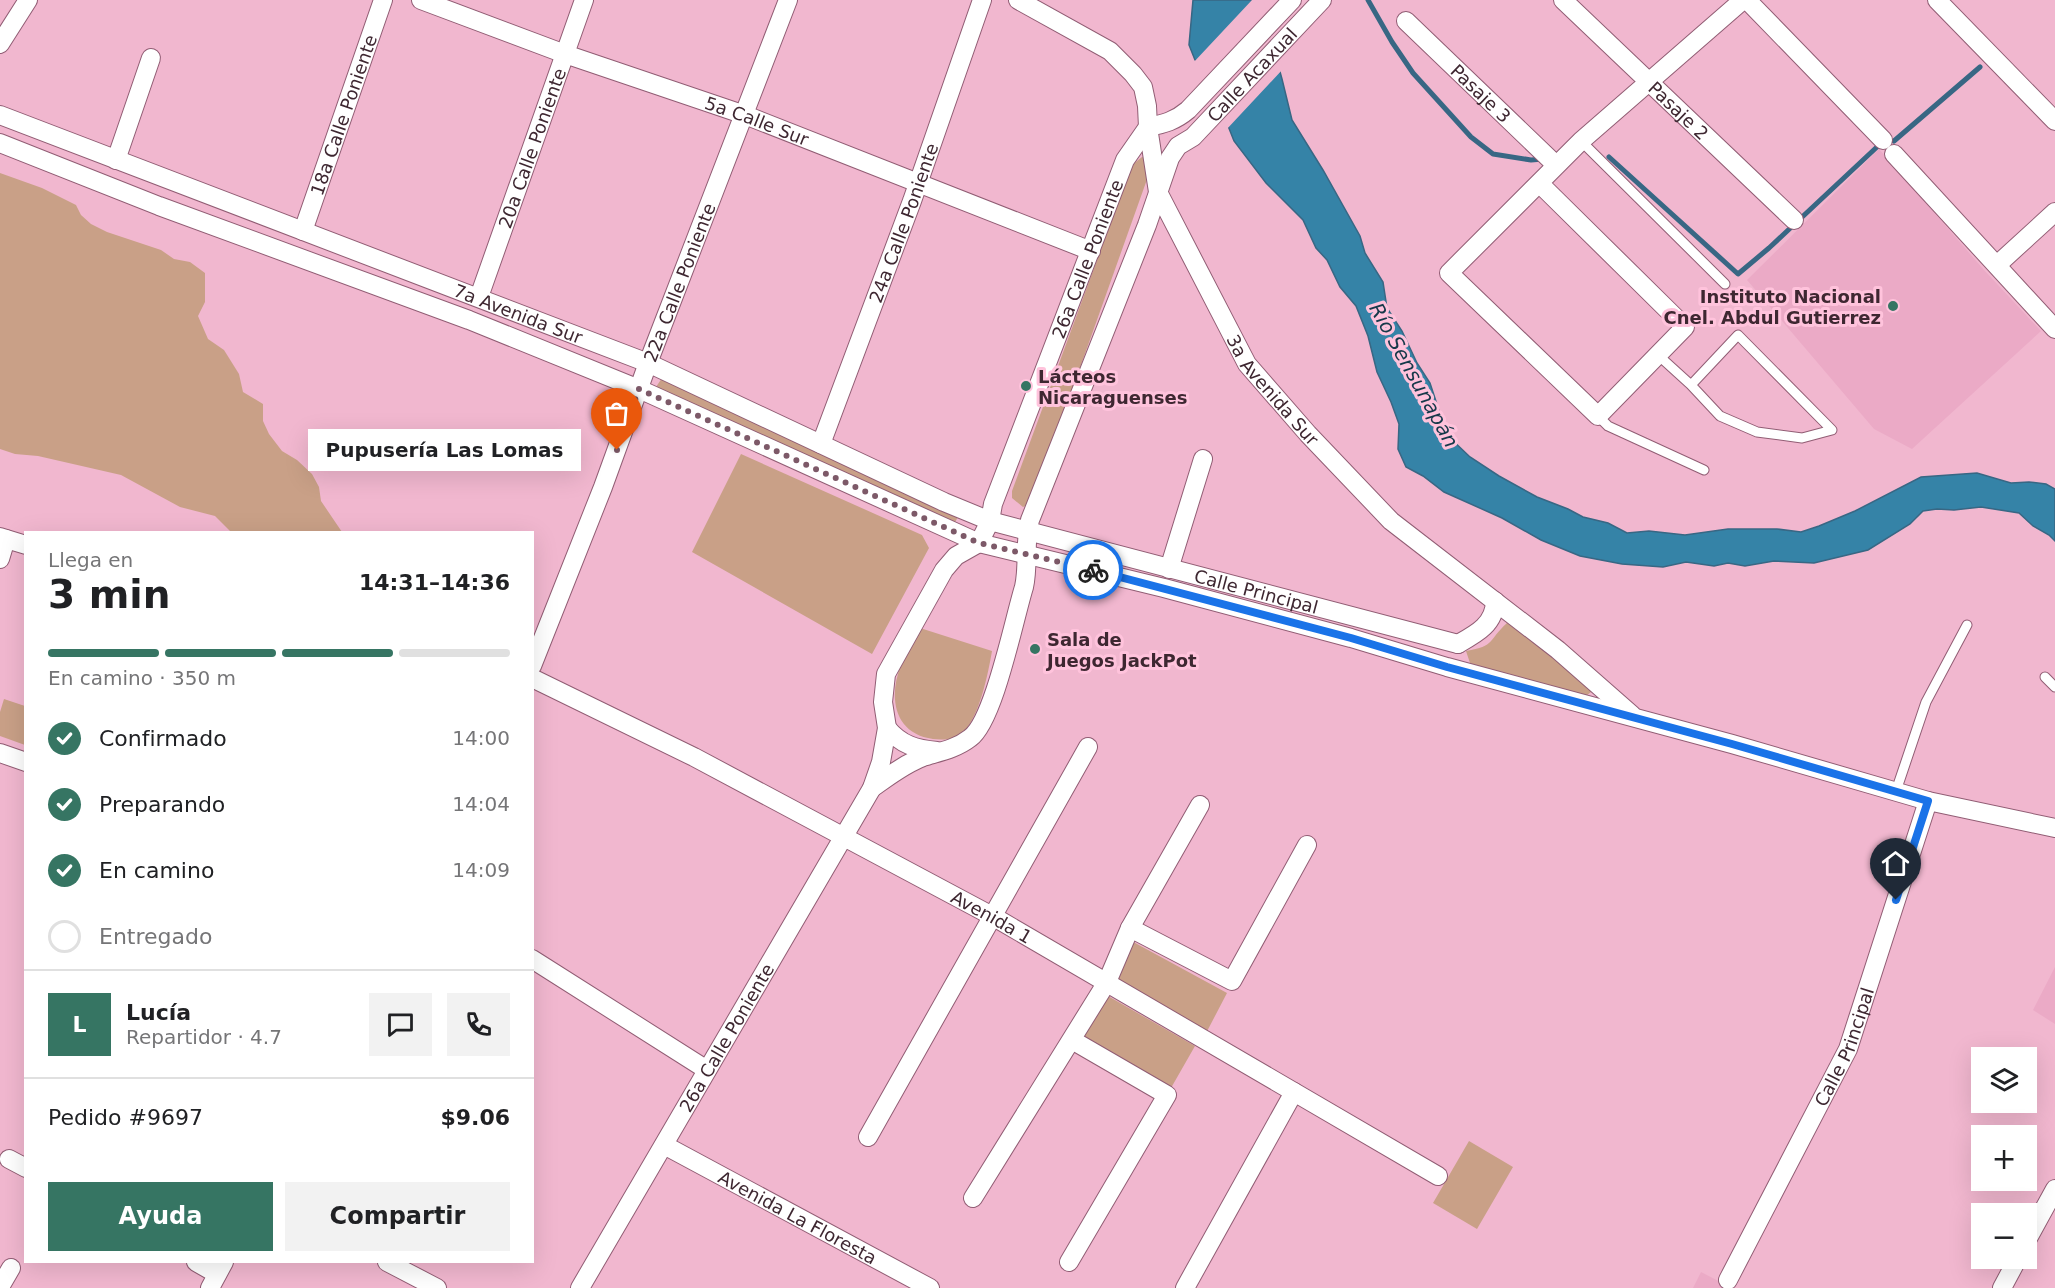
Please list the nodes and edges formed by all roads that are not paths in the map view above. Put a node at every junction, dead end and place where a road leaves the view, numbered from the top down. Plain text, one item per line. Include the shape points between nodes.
1 (28, 0) edge
2 (383, 0) edge
3 (421, 0) edge
4 (584, 0) edge
5 (788, 0) edge
6 (982, 0) edge
7 (1018, 0) edge
8 (1292, 0) edge
9 (1322, 0) edge
10 (1563, 0) edge
11 (1745, 0) edge
12 (1936, 0) edge
13 (1406, 21) dead end
14 (0, 44) edge
15 (565, 54) junction
16 (151, 58) dead end
17 (1650, 81) junction
18 (0, 115) edge
19 (745, 115) junction
20 (2055, 121) edge
21 (1148, 127) junction
22 (1581, 141) junction
23 (0, 144) edge
24 (116, 160) junction
25 (1556, 165) junction
26 (919, 182) junction
27 (1539, 183) junction
28 (1158, 192) junction
29 (2055, 212) edge
30 (1794, 220) dead end
31 (303, 231) junction
32 (1091, 251) junction
33 (1997, 265) junction
34 (1725, 284) dead end
35 (478, 297) junction
36 (2055, 329) edge
37 (1658, 355) junction
38 (648, 363) junction
39 (1691, 385) junction
40 (639, 389) junction
41 (1598, 416) junction
42 (821, 444) junction
43 (1203, 459) dead end
44 (1704, 470) dead end
45 (990, 521) junction
46 (1027, 530) junction
47 (3, 538) edge
48 (979, 543) junction
49 (24, 545) edge
50 (1027, 553) junction
51 (0, 559) edge
52 (1169, 569) junction
53 (1495, 601) junction
54 (1967, 625) dead end
55 (1458, 644) junction
56 (534, 661) edge
57 (1465, 672) junction
58 (2045, 677) dead end
59 (534, 679) edge
60 (2055, 687) edge
61 (1635, 718) junction
62 (886, 728) junction
63 (1088, 747) dead end
64 (944, 751) junction
65 (0, 753) edge
66 (24, 761) edge
67 (872, 788) junction
68 (1896, 791) junction
69 (1928, 801) junction
70 (1200, 805) dead end
71 (2055, 828) edge
72 (842, 837) junction
73 (1307, 845) dead end
74 (994, 917) junction
75 (1130, 928) junction
76 (534, 960) edge
77 (1107, 982) junction
78 (1071, 1040) junction
79 (707, 1071) junction
80 (1294, 1092) junction
81 (868, 1137) dead end
82 (664, 1145) junction
83 (9, 1159) dead end
84 (24, 1167) edge
85 (1438, 1176) dead end
86 (2055, 1189) edge
87 (973, 1198) dead end
88 (2037, 1222) edge
89 (1069, 1262) dead end
90 (197, 1263) edge
91 (389, 1263) edge
92 (11, 1268) dead end
93 (2012, 1269) edge
94 (217, 1274) edge
95 (1728, 1280) dead end
96 (0, 1287) edge
97 (437, 1288) edge
98 (580, 1288) edge
99 (930, 1288) edge
100 (1185, 1288) edge
101 (2002, 1288) edge

1 - 14 street
2 - 31 street, 18a Calle Poniente
3 - 15 street, 5a Calle Sur
4 - 15 street, 20a Calle Poniente
5 - 19 street, 22a Calle Poniente
6 - 26 street, 24a Calle Poniente
7 - 21 street, 3a Avenida Sur via 1100,45 1121,61 1143,87
8 - 21 street via 1178,119
9 - 28 street, Calle Acaxual via 1170,158
10 - 17 street, Pasaje 2
11 - 17 street
11 - 33 street
12 - 20 street
13 - 25 street, Pasaje 3
15 - 19 street, 5a Calle Sur
15 - 35 street, 20a Calle Poniente
16 - 24 street
17 - 22 street
17 - 30 street, Pasaje 2
18 - 24 street, 7a Avenida Sur
19 - 26 street, 5a Calle Sur
19 - 38 street, 22a Calle Poniente
21 - 28 street, 3a Avenida Sur
21 - 32 street, 26a Calle Poniente via 1125,160
22 - 25 street
22 - 34 lane
23 - 40 street, 7a Avenida Sur via 469,320
24 - 31 street, 7a Avenida Sur
25 - 27 street
26 - 32 street, 5a Calle Sur
26 - 42 street, 24a Calle Poniente
27 - 37 street via 1684,327
27 - 41 street via 1449,273
28 - 46 street
28 - 53 street, 3a Avenida Sur via 1247,364 1391,521
29 - 33 street
31 - 35 street, 7a Avenida Sur
32 - 45 street, 26a Calle Poniente via 993,504
33 - 36 street
35 - 38 street, 7a Avenida Sur
37 - 39 lane
37 - 41 street
38 - 40 street, 22a Calle Poniente
38 - 42 street, 7a Avenida Sur
39 - 39 lane via 1738,335 1832,430 1802,438 1758,432 1720,416
40 - 48 street, 7a Avenida Sur
40 - 56 street, 22a Calle Poniente
41 - 44 lane via 1608,426
42 - 45 street, 7a Avenida Sur
43 - 52 street
45 - 46 street, 7a Avenida Sur
45 - 48 street, 26a Calle Poniente
46 - 50 street
46 - 52 street, Calle Principal
47 - 49 street
47 - 51 street
48 - 50 street, 7a Avenida Sur
48 - 62 street, 26a Calle Poniente via 956,556 944,570 890,664 883,702
50 - 57 street, Calle Principal
50 - 64 street, 26a Calle Poniente via 1024,587 988,711 972,737
52 - 55 street, Calle Principal
53 - 55 street via 1491,620
53 - 61 street, 3a Avenida Sur
54 - 68 lane via 1926,702
55 - 57 street
57 - 61 street, Calle Principal
58 - 60 lane
59 - 72 street, Avenida 1 via 694,757
61 - 68 street, Calle Principal
62 - 64 street via 911,747
62 - 67 street, 26a Calle Poniente
63 - 74 street
64 - 67 street, 26a Calle Poniente via 908,764
65 - 66 street
67 - 72 street, 26a Calle Poniente
68 - 69 street, Calle Principal
69 - 71 street, Calle Principal
69 - 95 street, Calle Principal via 1848,1049
70 - 75 street
72 - 74 street, Avenida 1
72 - 79 street, 26a Calle Poniente
73 - 75 street via 1233,981
74 - 77 street, Avenida 1
74 - 81 street
75 - 77 street
76 - 79 street
77 - 78 street
77 - 80 street, Avenida 1
78 - 87 street
78 - 89 street via 1167,1095
79 - 82 street, 26a Calle Poniente
80 - 85 street, Avenida 1
80 - 100 street
82 - 98 street, 26a Calle Poniente
82 - 99 street, Avenida La Floresta
83 - 84 street
86 - 88 street
90 - 94 street
91 - 97 street
92 - 96 street
93 - 101 street

